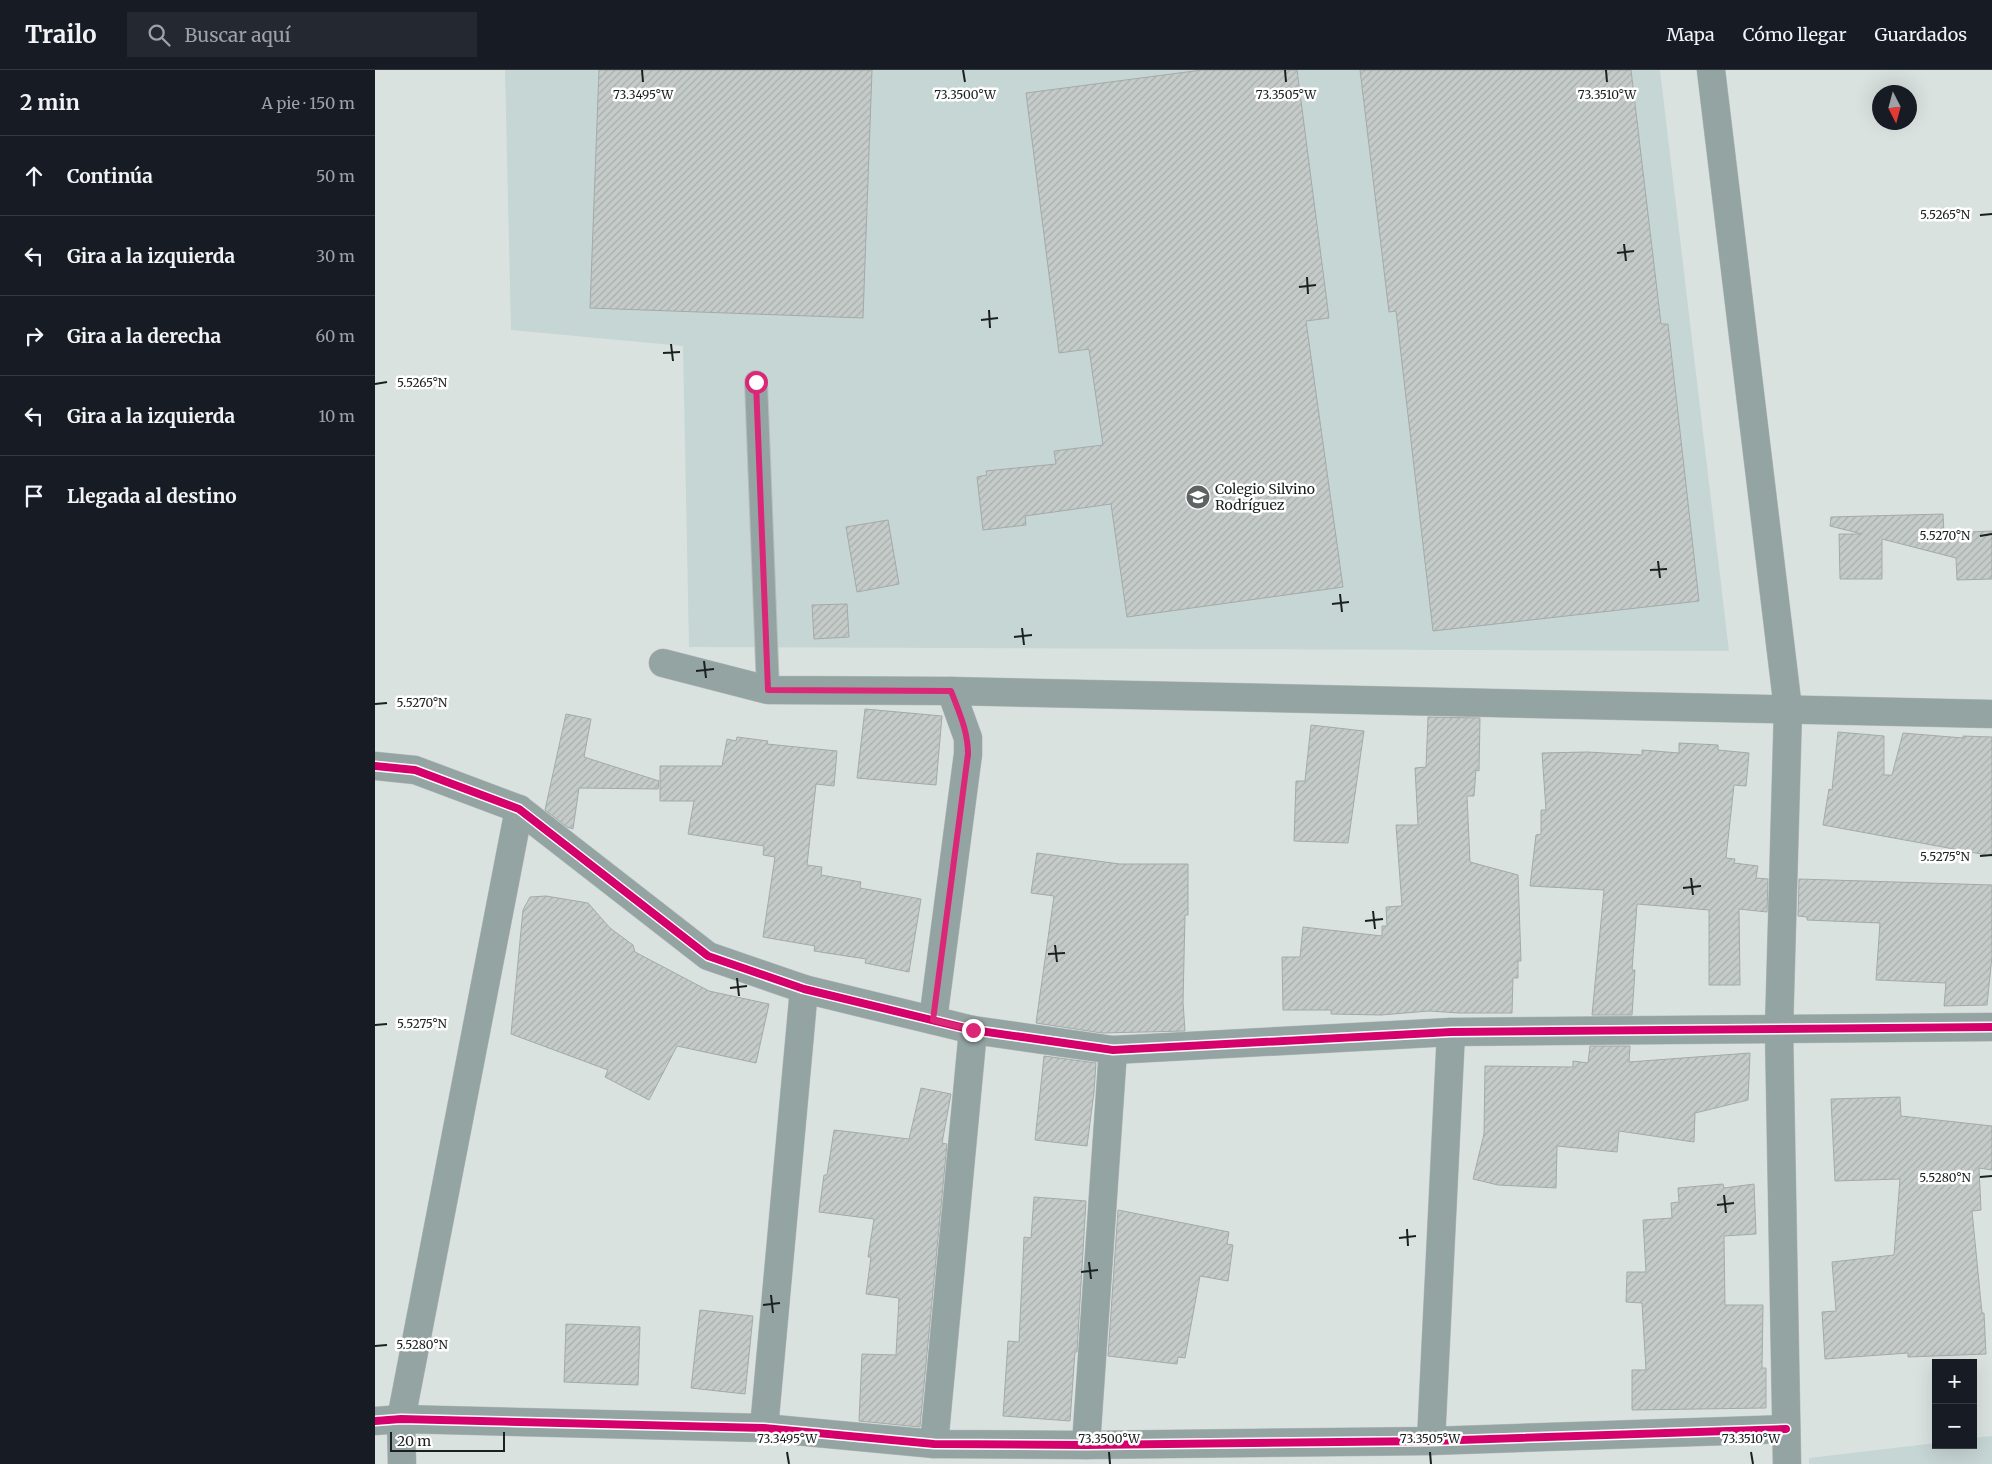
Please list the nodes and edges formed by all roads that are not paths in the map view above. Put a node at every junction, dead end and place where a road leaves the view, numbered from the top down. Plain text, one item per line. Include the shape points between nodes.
1 (1711, 70) edge
2 (756, 382) dead end
3 (663, 663) dead end
4 (768, 690) junction
5 (951, 691) junction
6 (1788, 709) junction
7 (1992, 714) edge
8 (375, 766) edge
9 (519, 809) junction
10 (803, 989) junction
11 (933, 1020) junction
12 (1992, 1027) edge
13 (973, 1030) junction
14 (1779, 1030) junction
15 (1451, 1032) junction
16 (1113, 1050) junction
17 (388, 1420) edge
18 (764, 1428) junction
19 (1786, 1429) junction
20 (1431, 1441) junction
21 (934, 1444) junction
22 (1086, 1445) junction
23 (402, 1464) edge
24 (1787, 1464) edge

1 - 6 street
2 - 4 lane
3 - 4 street
4 - 5 street
5 - 6 street
5 - 11 street via 968,738 968,754
6 - 7 street
6 - 14 street
8 - 9 street via 415,770
9 - 10 street via 707,956
9 - 17 street
10 - 11 street
10 - 18 street
11 - 13 street
12 - 14 street
13 - 16 street
13 - 21 street
14 - 15 street
14 - 19 street
15 - 16 street
15 - 20 street
16 - 22 street
17 - 18 street
17 - 23 street
18 - 21 street
19 - 20 street
19 - 24 street
20 - 22 street
21 - 22 street

